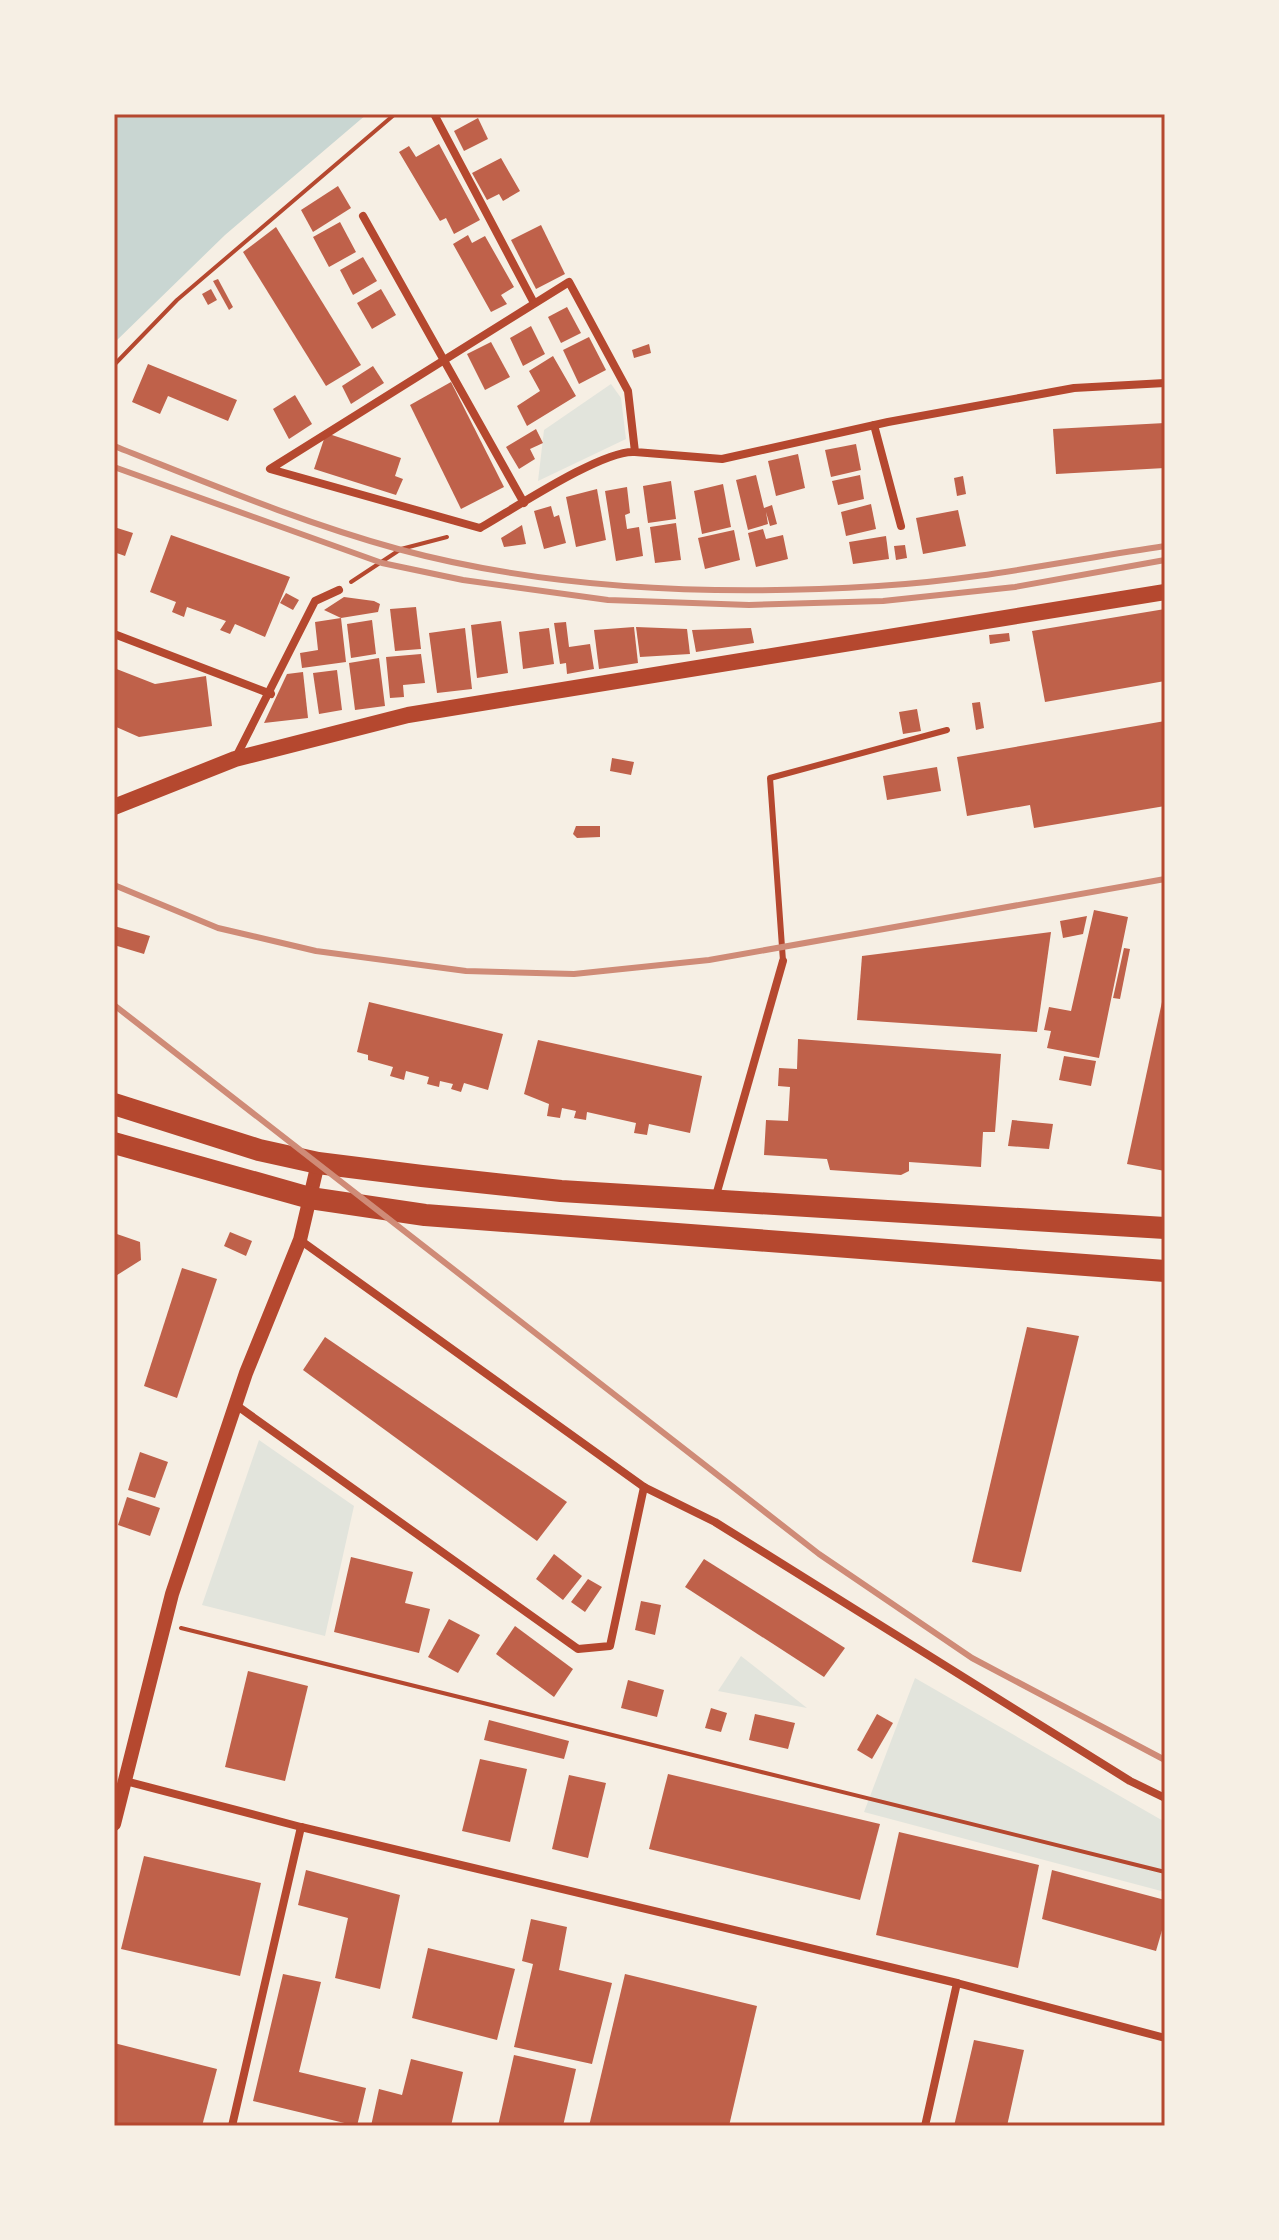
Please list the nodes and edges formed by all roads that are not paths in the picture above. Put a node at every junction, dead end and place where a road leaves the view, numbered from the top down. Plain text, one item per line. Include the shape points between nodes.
1 (434, 114) edge
2 (363, 216) dead end
3 (534, 303) junction
4 (443, 358) junction
5 (1165, 383) edge
6 (874, 425) junction
7 (635, 452) junction
8 (524, 503) junction
9 (901, 526) dead end
10 (339, 590) road end
11 (1165, 592) edge
12 (114, 634) edge
13 (271, 694) junction
14 (947, 730) dead end
15 (235, 759) junction
16 (114, 807) edge
17 (783, 961) joint
18 (114, 1104) edge
19 (114, 1143) edge
20 (318, 1163) junction
21 (310, 1198) junction
22 (714, 1200) junction
23 (1165, 1228) edge
24 (300, 1240) junction
25 (1165, 1271) edge
26 (236, 1405) junction
27 (644, 1487) junction
28 (125, 1781) junction
29 (1165, 1798) edge
30 (114, 1824) edge
31 (301, 1827) junction
32 (957, 1983) junction
33 (1165, 2038) edge
34 (232, 2126) edge
35 (925, 2126) edge

1 - 3 street
2 - 4 street
3 - 4 street
3 - 7 street via 569,282 628,391
4 - 8 street
4 - 8 street via 270,469 480,528
5 - 6 street via 1074,388
6 - 7 street via 722,459
6 - 9 street
7 - 8 street via 594,463
10 - 13 street via 315,601
11 - 15 main road via 408,715
12 - 13 street
13 - 15 street
14 - 17 lane via 770,778
15 - 16 main road
17 - 22 street
18 - 20 highway
19 - 21 highway
20 - 21 street
20 - 22 highway via 561,1191
21 - 24 street
21 - 25 highway via 425,1215
22 - 23 highway
24 - 26 street
24 - 27 street
26 - 27 street via 578,1649 610,1646
26 - 28 street via 164,1624
27 - 29 street via 715,1522
28 - 30 street
28 - 31 street
31 - 32 street
31 - 34 street
32 - 33 street
32 - 35 street

